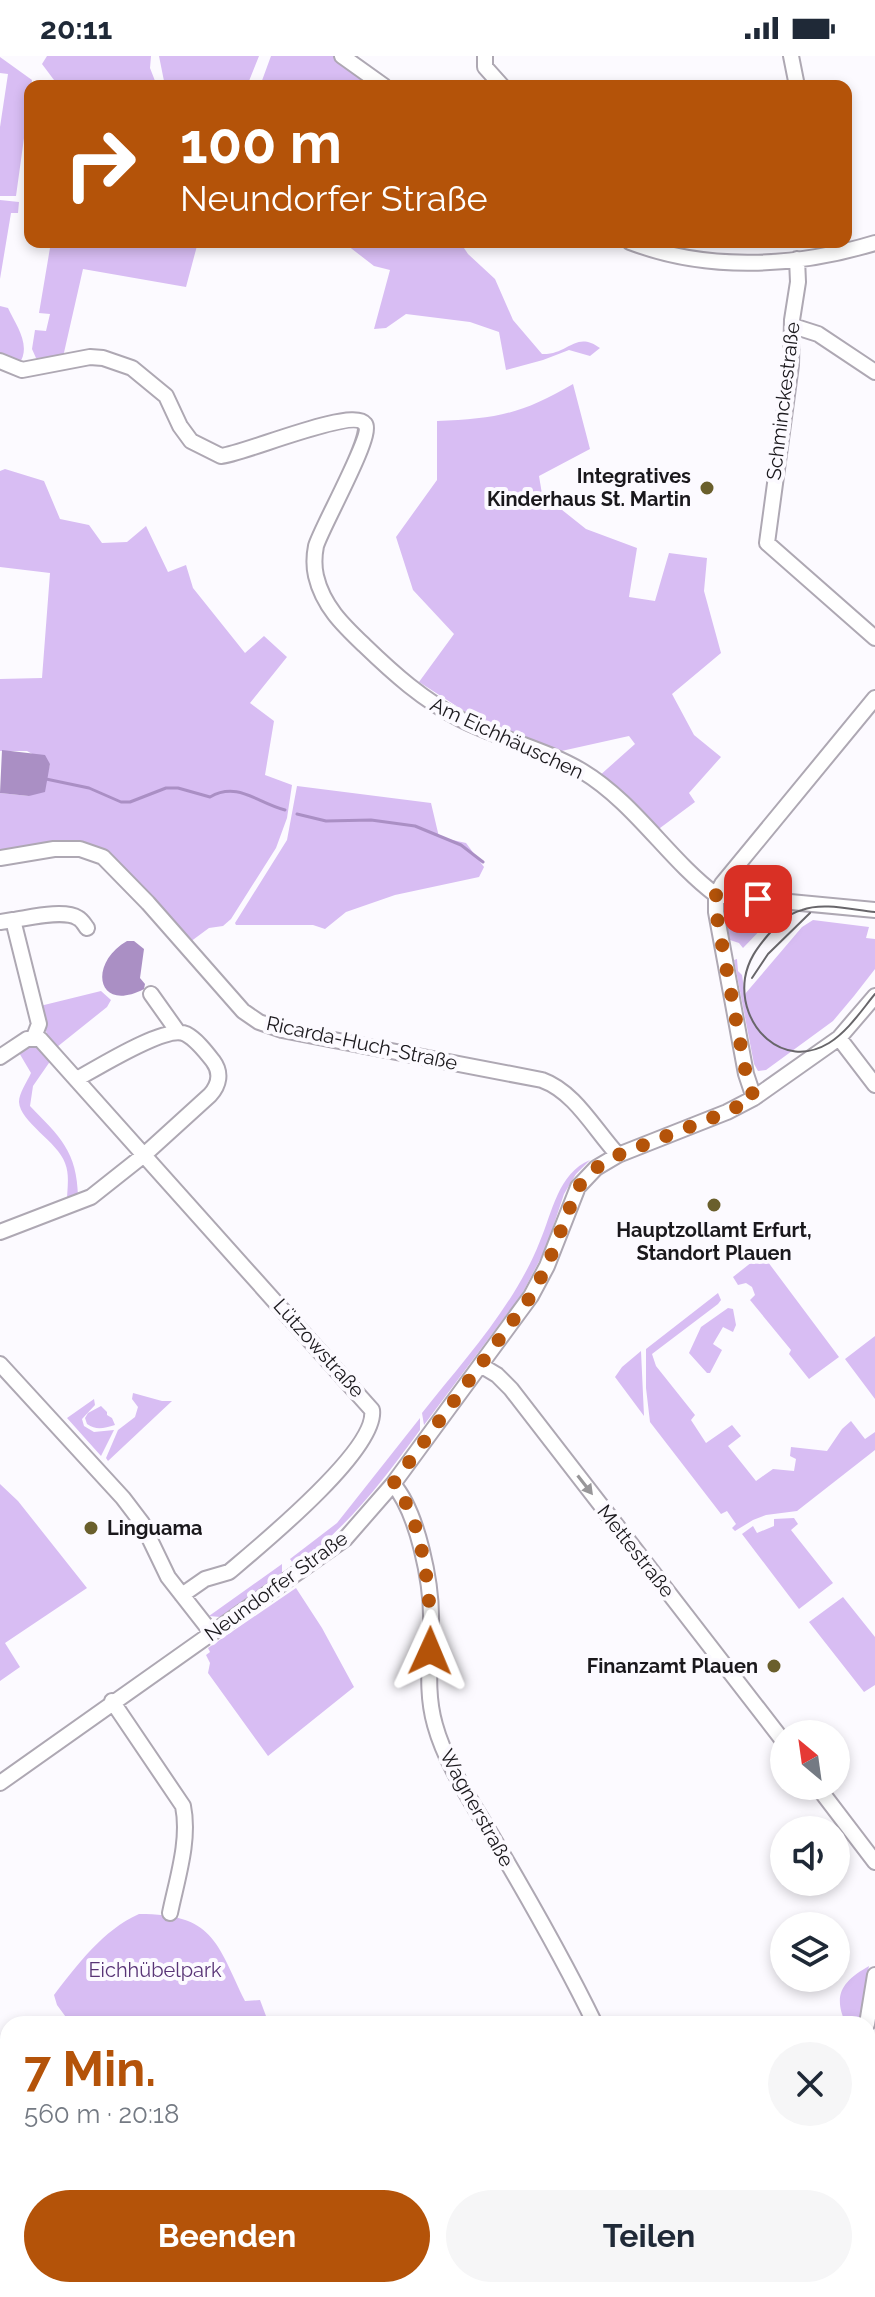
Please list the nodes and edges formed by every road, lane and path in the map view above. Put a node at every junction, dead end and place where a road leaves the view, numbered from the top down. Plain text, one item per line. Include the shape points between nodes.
1 (342, 56) edge
2 (485, 56) edge
3 (791, 56) edge
4 (376, 80) edge
5 (497, 80) edge
6 (796, 80) edge
7 (875, 243) edge
8 (852, 246) edge
9 (653, 248) edge
10 (829, 248) edge
11 (797, 259) junction
12 (793, 326) junction
13 (0, 361) edge
14 (875, 372) edge
15 (875, 638) edge
16 (875, 698) edge
17 (0, 858) edge
18 (716, 895) junction
19 (875, 910) edge
20 (6, 921) edge
21 (87, 928) dead end
22 (151, 994) dead end
23 (875, 996) edge
24 (178, 1032) junction
25 (37, 1038) junction
26 (839, 1038) junction
27 (0, 1057) edge
28 (77, 1079) junction
29 (875, 1085) edge
30 (754, 1098) junction
31 (144, 1155) junction
32 (618, 1155) junction
33 (0, 1232) edge
34 (0, 1364) edge
35 (482, 1366) junction
36 (393, 1484) junction
37 (182, 1595) junction
38 (211, 1632) junction
39 (112, 1701) junction
40 (770, 1724) edge
41 (0, 1783) edge
42 (828, 1800) edge
43 (875, 1862) edge
44 (170, 1913) dead end
45 (875, 1975) edge
46 (591, 2016) edge
47 (868, 2016) edge

1 - 4 street
2 - 5 street via 485,67
3 - 6 street
7 - 8 street
9 - 11 street via 706,262
10 - 11 street
11 - 12 street, Schminckestraße
12 - 14 street via 818,334
12 - 15 street, Schminckestraße via 767,543
13 - 18 street, Am Eichhäuschen via 22,370 90,357 132,368 166,396 185,435 221,456 331,424 357,419 364,423 365,442 316,549 317,578 338,620 425,699 582,771
16 - 18 street
17 - 32 street, Ricarda-Huch-Straße via 54,849 80,849 103,857 243,1011 259,1022 542,1080 571,1097
18 - 19 street
18 - 30 street
20 - 21 street via 67,915
20 - 25 street via 39,1024
22 - 24 street
23 - 26 street, Neundorfer Straße
24 - 28 street via 157,1037
24 - 31 street via 217,1066 218,1086
25 - 27 street
25 - 28 street, Lützowstraße
26 - 29 street
26 - 30 street, Neundorfer Straße
28 - 31 street, Lützowstraße
30 - 32 street, Neundorfer Straße
31 - 33 street via 91,1197
31 - 37 street, Lützowstraße via 373,1414 372,1424 342,1469 229,1572 205,1579
32 - 35 street, Neundorfer Straße via 578,1187 531,1296
34 - 37 street via 123,1498
35 - 36 street, Neundorfer Straße
35 -> 40 street, Mettestraße via 511,1389
36 - 38 street, Neundorfer Straße via 345,1539
36 - 46 street, Wagnerstraße via 413,1524 428,1585 428,1683 436,1730
37 - 38 street
38 - 39 street, Neundorfer Straße
39 - 41 street, Neundorfer Straße
39 - 44 street via 183,1806 182,1857
42 - 43 street
45 - 47 street

